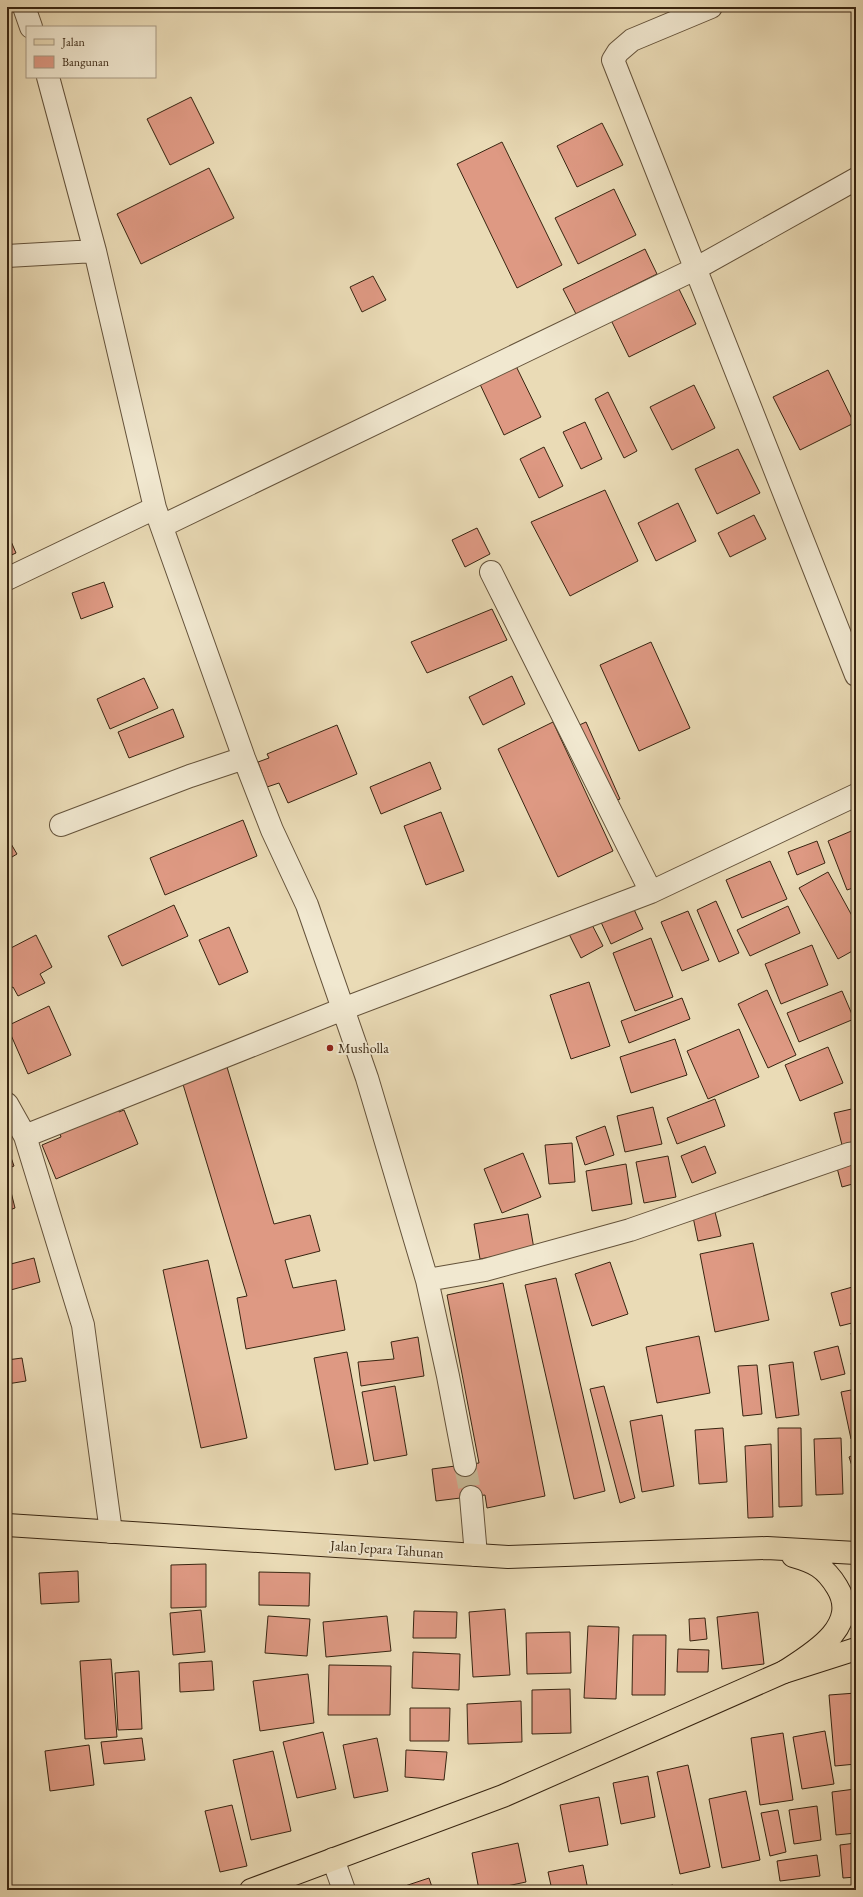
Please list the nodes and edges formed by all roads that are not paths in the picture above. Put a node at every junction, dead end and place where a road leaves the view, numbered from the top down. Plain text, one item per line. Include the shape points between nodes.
1 (24, 7) edge
2 (711, 7) edge
3 (31, 26) edge
4 (48, 78) edge
5 (856, 179) edge
6 (96, 251) junction
7 (7, 256) edge
8 (695, 269) junction
9 (158, 517) junction
10 (491, 572) dead end
11 (7, 580) edge
12 (856, 675) edge
13 (244, 758) junction
14 (856, 795) edge
15 (61, 825) dead end
16 (651, 892) junction
17 (343, 1009) junction
18 (7, 1104) edge
19 (24, 1136) junction
20 (856, 1153) edge
21 (427, 1280) junction
22 (465, 1465) tunnel mouth
23 (471, 1497) tunnel mouth
24 (7, 1525) edge
25 (111, 1532) junction
26 (767, 1548) junction
27 (856, 1553) edge
28 (476, 1555) junction
29 (856, 1649) edge
30 (784, 1672) junction
31 (333, 1859) junction
32 (251, 1890) edge
33 (344, 1890) edge

1 - 3 street
2 - 8 street via 632,40 612,60
4 - 6 street
5 - 8 street
6 - 7 street
6 - 9 street
8 - 9 street
8 - 12 street
9 - 11 street
9 - 13 street
10 - 16 street
13 - 15 street
13 - 17 street via 272,830 306,904
14 - 16 street
16 - 17 street
17 - 19 street
17 - 21 street via 367,1078
18 - 19 street
19 - 25 street via 83,1325
20 - 21 street via 630,1230 485,1270
21 - 22 street
23 - 28 street
24 - 25 main road, Jalan Jepara Tahunan
25 - 28 main road, Jalan Jepara Tahunan
26 - 27 main road
26 - 28 main road, Jalan Jepara Tahunan via 508,1557
26 - 30 main road via 810,1561 821,1567 841,1594 844,1615 834,1633 814,1652
29 - 30 main road
30 - 31 main road via 503,1796
31 - 32 main road
31 - 33 street

